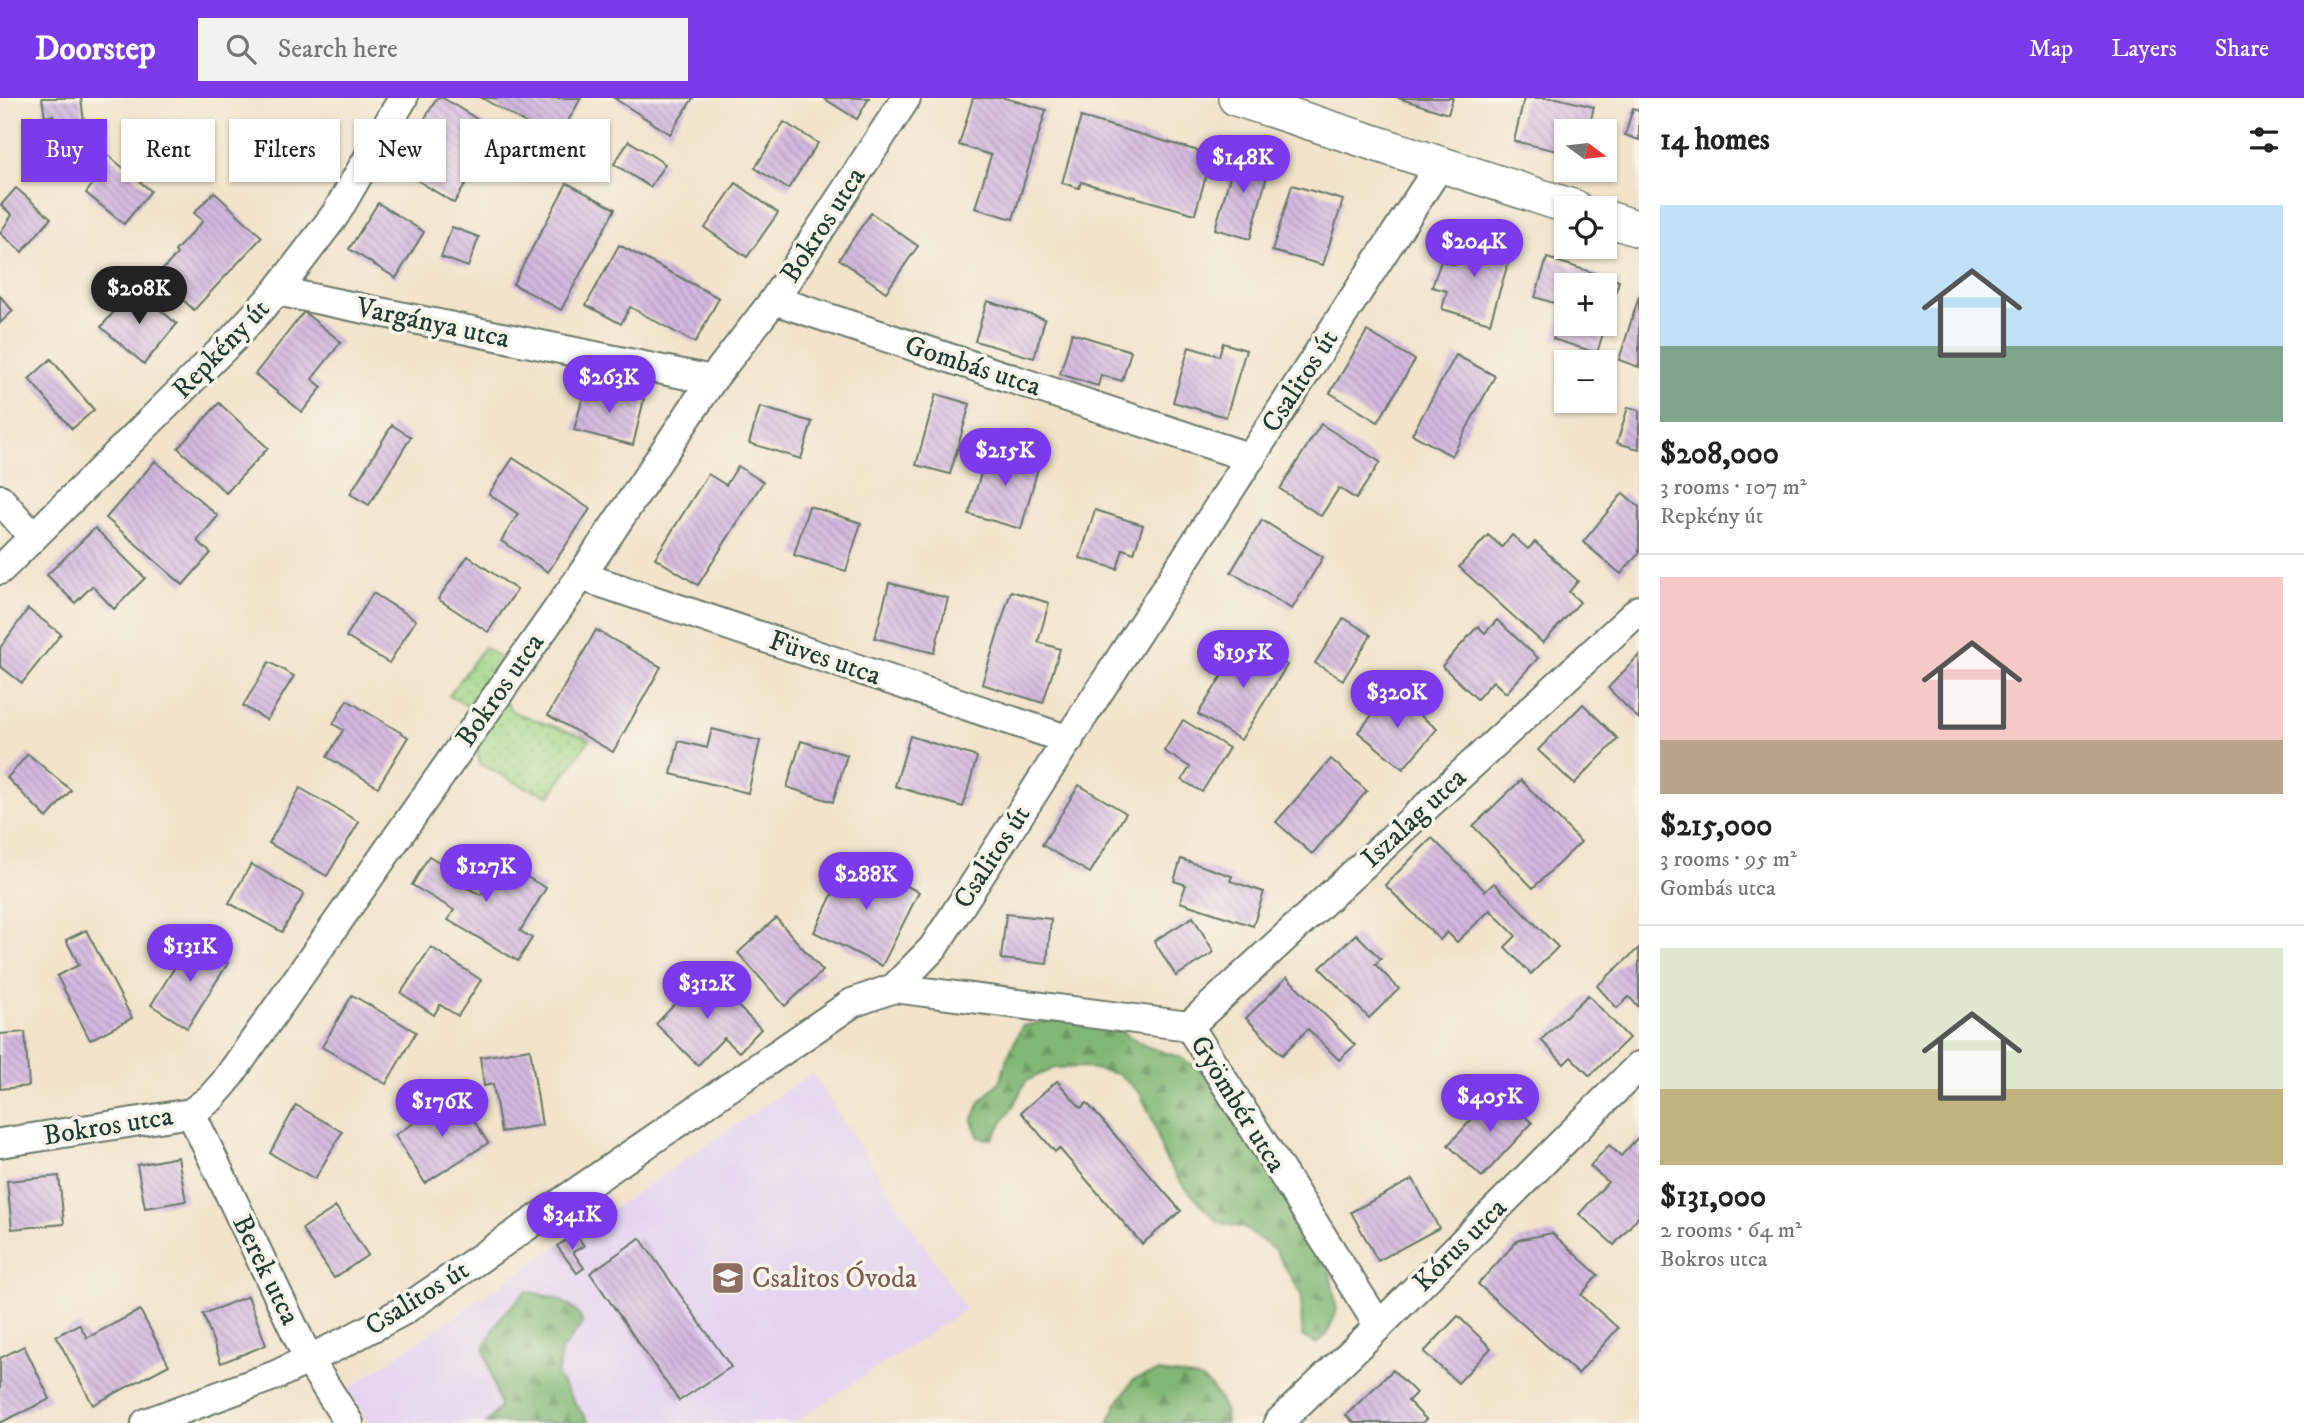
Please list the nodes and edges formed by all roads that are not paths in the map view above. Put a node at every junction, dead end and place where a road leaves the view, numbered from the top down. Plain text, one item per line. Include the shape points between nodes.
1 (403, 98) edge
2 (906, 98) edge
3 (1236, 98) edge
4 (1440, 165) junction
5 (1554, 201) edge
6 (1617, 222) edge
7 (1639, 229) edge
8 (277, 291) junction
9 (774, 300) junction
10 (712, 380) junction
11 (1251, 458) junction
12 (0, 499) edge
13 (33, 537) junction
14 (0, 570) edge
15 (581, 576) junction
16 (1639, 610) edge
17 (1069, 740) junction
18 (894, 988) junction
19 (1189, 1026) junction
20 (1639, 1066) edge
21 (191, 1113) junction
22 (0, 1143) edge
23 (1379, 1326) junction
24 (309, 1360) junction
25 (146, 1423) edge
26 (349, 1423) edge
27 (1278, 1423) edge

1 - 8 street, Repkény út via 335,215
2 - 9 street, Bokros utca
3 - 4 street
4 - 5 street
4 - 11 street, Csalitos út
6 - 7 street
8 - 10 street, Vargánya utca
8 - 13 street, Repkény út
9 - 10 street, Bokros utca
9 - 11 street, Gombás utca
10 - 15 street, Bokros utca
11 - 17 street, Csalitos út
12 - 13 street
13 - 14 street, Repkény út
15 - 17 street, Füves utca
15 - 21 street, Bokros utca via 225,1082
16 - 19 street, Iszalag utca
17 - 18 street, Csalitos út via 933,948
18 - 19 street, Gyömbér utca
18 - 24 street, Csalitos út via 852,1003 403,1311
19 - 23 street, Gyömbér utca
20 - 23 street, Kórus utca
21 - 22 street, Bokros utca
21 - 24 street, Berek utca
23 - 27 street, Kórus utca
24 - 25 street, Csalitos út
24 - 26 street, Berek utca

